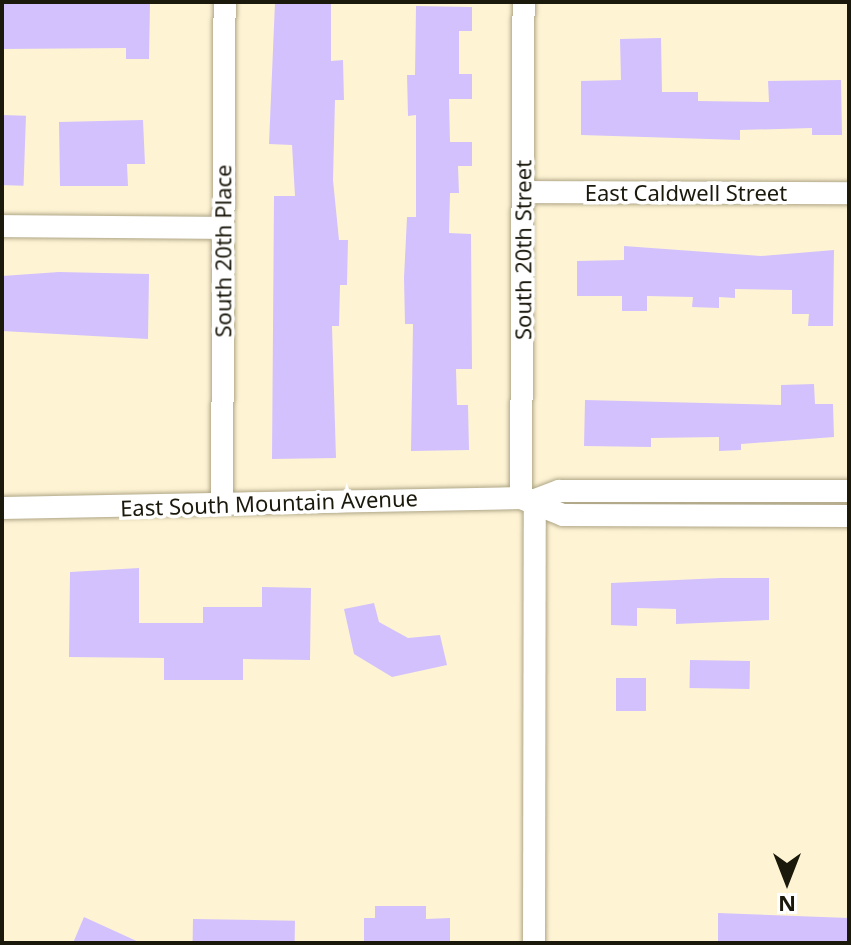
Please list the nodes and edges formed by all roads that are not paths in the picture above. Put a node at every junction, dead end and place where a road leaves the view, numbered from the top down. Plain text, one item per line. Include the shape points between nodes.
1 (225, 2) edge
2 (524, 2) edge
3 (523, 192) junction
4 (849, 193) edge
5 (2, 226) edge
6 (223, 228) junction
7 (849, 491) edge
8 (528, 499) junction
9 (222, 500) junction
10 (2, 508) edge
11 (849, 516) edge
12 (534, 943) edge

1 - 6 street, South 20th Place
2 - 3 street, South 20th Street
3 - 4 street, East Caldwell Street
3 - 8 street, South 20th Street
5 - 6 street
6 - 9 street, South 20th Place
7 - 8 street, East South Mountain Avenue via 559,491
8 - 9 street, East South Mountain Avenue
8 - 11 street, East South Mountain Avenue via 563,515
8 - 12 street, South 20th Street
9 - 10 street, East South Mountain Avenue via 168,507

